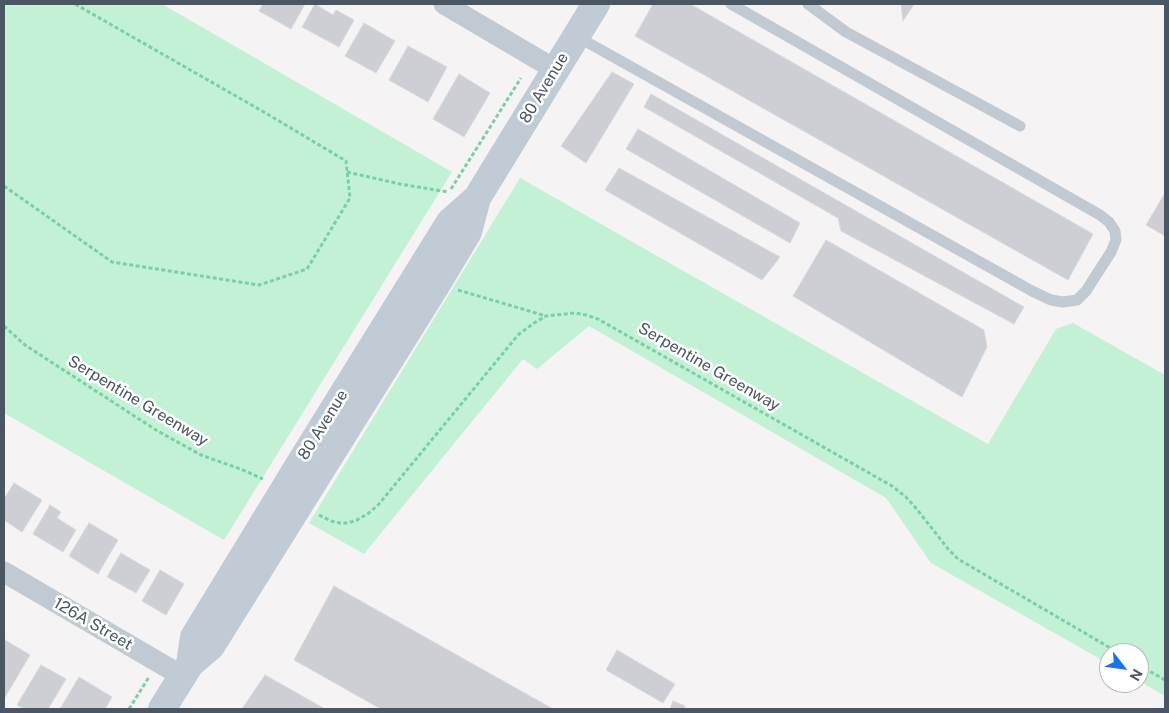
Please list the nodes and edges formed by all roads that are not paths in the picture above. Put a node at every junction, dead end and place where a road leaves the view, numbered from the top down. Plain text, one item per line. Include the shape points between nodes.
1 (444, 4) edge
2 (596, 4) edge
3 (731, 4) edge
4 (808, 4) edge
5 (576, 36) junction
6 (556, 70) junction
7 (1020, 126) dead end
8 (4, 572) edge
9 (186, 670) junction
10 (162, 709) edge

1 - 6 street
2 - 5 main road, 80 Avenue
3 - 5 lane via 1110,222 1116,240 1086,291 1077,300 1063,302 1032,291
4 - 7 lane via 846,32
5 - 6 main road, 80 Avenue
6 - 9 main road, 80 Avenue via 477,198 468,232 435,287 211,646
8 - 9 street, 126A Street
9 - 10 main road, 80 Avenue

